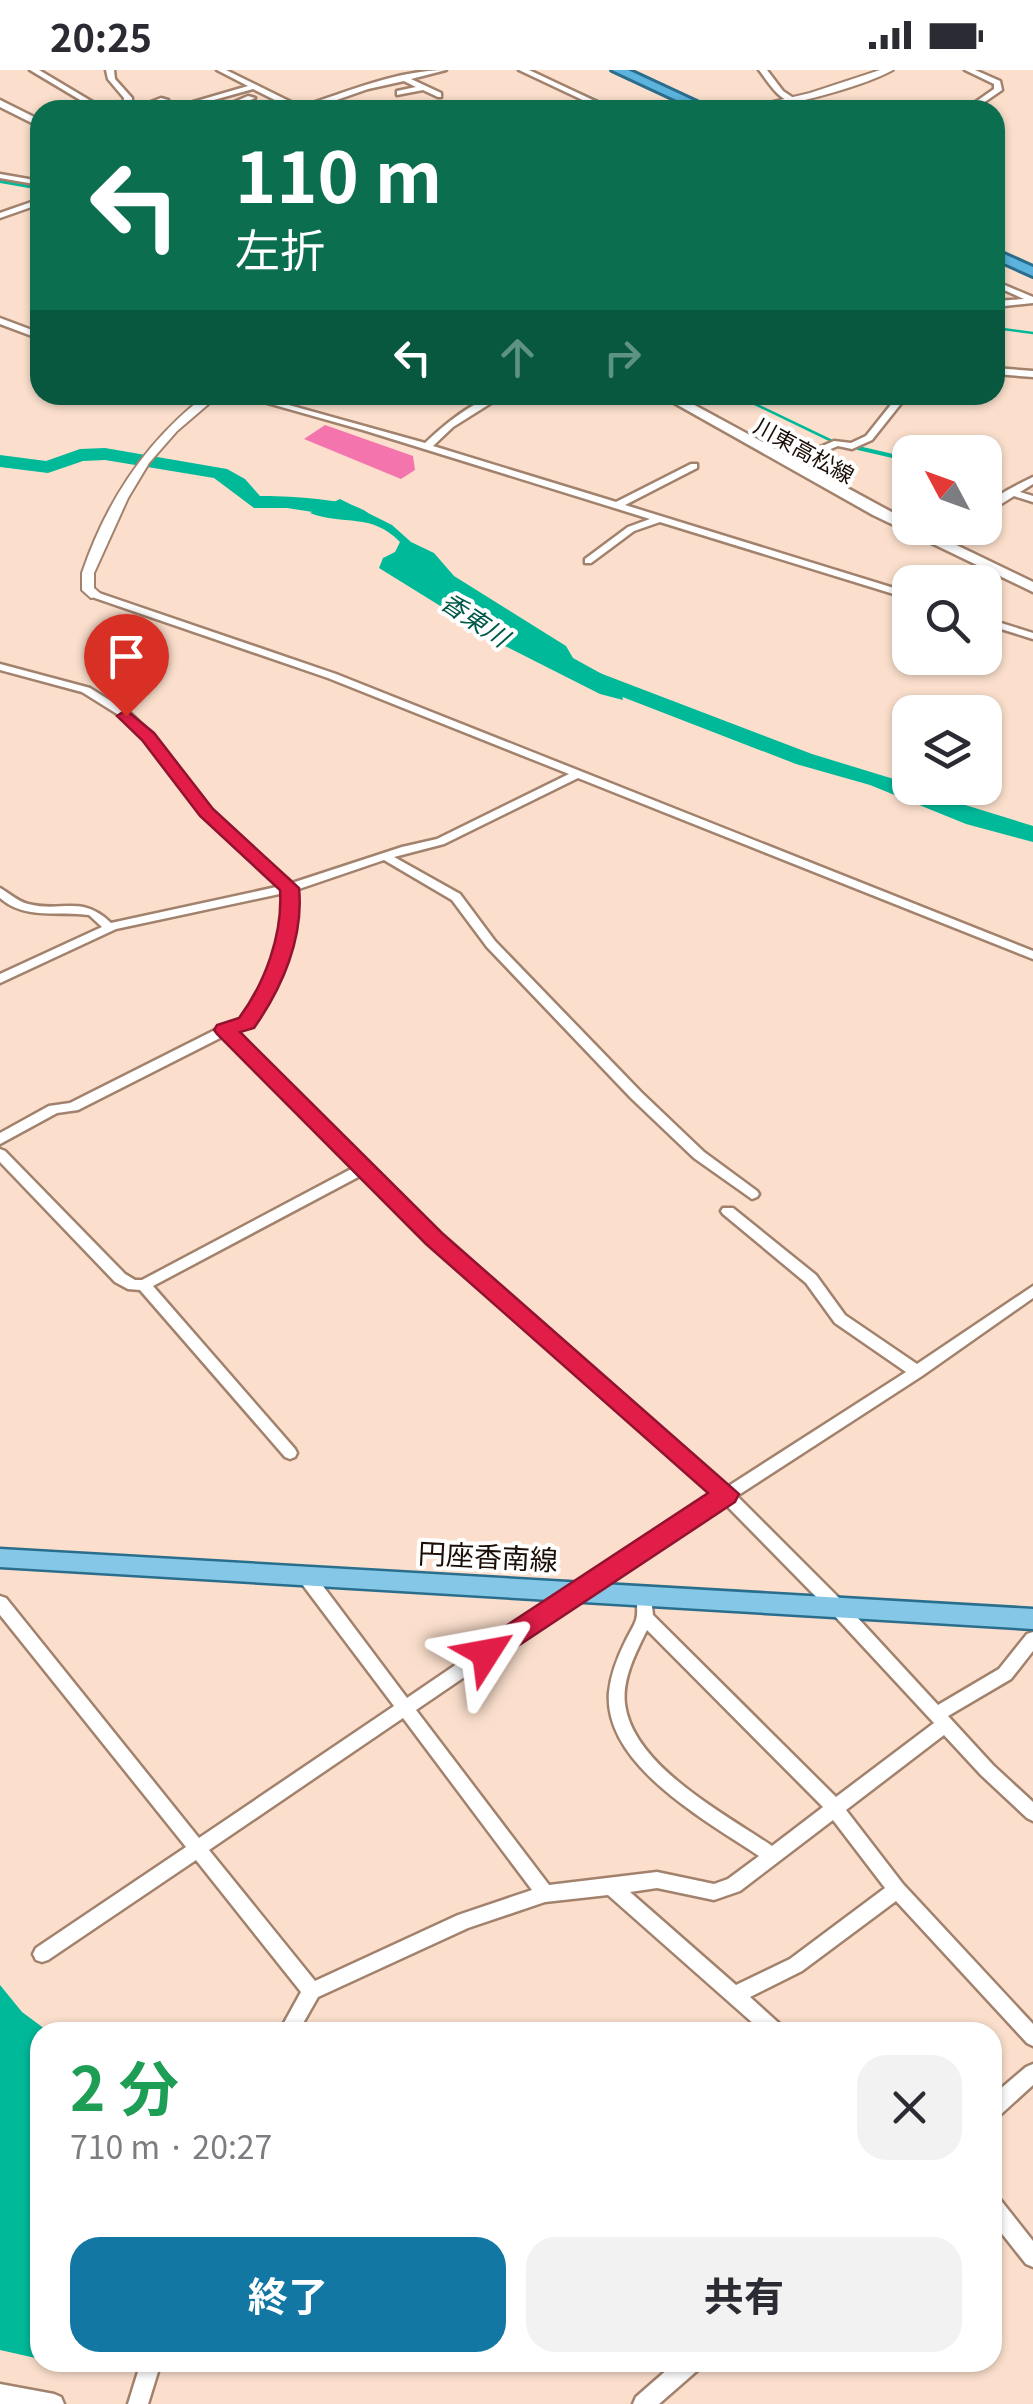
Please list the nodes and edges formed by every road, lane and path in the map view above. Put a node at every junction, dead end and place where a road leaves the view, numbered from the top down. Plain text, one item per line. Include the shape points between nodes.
1 (34, 70) edge
2 (110, 70) edge
3 (220, 70) edge
4 (523, 70) edge
5 (618, 70) edge
6 (634, 70) edge
7 (763, 70) edge
8 (889, 70) edge
9 (970, 70) edge
10 (434, 71) edge
11 (407, 80) junction
12 (252, 87) junction
13 (422, 88) junction
14 (400, 93) dead end
15 (438, 95) dead end
16 (252, 98) dead end
17 (85, 100) edge
18 (128, 100) edge
19 (206, 100) edge
20 (247, 100) edge
21 (280, 100) edge
22 (329, 100) edge
23 (588, 100) edge
24 (686, 100) edge
25 (702, 100) edge
26 (790, 100) edge
27 (795, 100) edge
28 (983, 100) edge
29 (0, 103) edge
30 (30, 119) edge
31 (0, 176) edge
32 (16, 181) junction
33 (30, 182) edge
34 (0, 187) edge
35 (30, 205) edge
36 (0, 216) edge
37 (1005, 249) edge
38 (1005, 259) edge
39 (1033, 262) edge
40 (1033, 272) edge
41 (1005, 287) edge
42 (1033, 300) edge
43 (1005, 303) edge
44 (0, 321) edge
45 (30, 332) edge
46 (1005, 372) edge
47 (1033, 374) edge
48 (201, 405) edge
49 (291, 405) edge
50 (483, 405) edge
51 (684, 405) edge
52 (895, 405) edge
53 (426, 447) junction
54 (788, 464) junction
55 (694, 466) dead end
56 (1033, 480) edge
57 (1011, 492) junction
58 (1002, 498) edge
59 (1033, 498) edge
60 (616, 506) junction
61 (660, 519) junction
62 (892, 519) edge
63 (944, 545) edge
64 (588, 561) dead end
65 (1033, 588) edge
66 (892, 590) edge
67 (96, 595) joint
68 (1002, 626) edge
69 (1033, 636) edge
70 (0, 667) edge
71 (580, 772) junction
72 (386, 857) junction
73 (290, 888) junction
74 (0, 892) edge
75 (109, 928) junction
76 (1033, 955) edge
77 (0, 979) edge
78 (225, 1030) junction
79 (0, 1140) edge
80 (0, 1154) edge
81 (364, 1168) junction
82 (752, 1194) dead end
83 (728, 1210) dead end
84 (144, 1286) junction
85 (1033, 1291) edge
86 (916, 1372) junction
87 (290, 1453) dead end
88 (726, 1494) junction
89 (0, 1558) edge
90 (305, 1575) junction
91 (580, 1590) junction
92 (644, 1606) junction
93 (838, 1608) junction
94 (3, 1614) edge
95 (1033, 1619) edge
96 (1033, 1639) edge
97 (406, 1708) junction
98 (940, 1720) junction
99 (832, 1806) junction
100 (1033, 1813) edge
101 (197, 1850) junction
102 (772, 1855) junction
103 (611, 1886) junction
104 (897, 1890) junction
105 (545, 1894) junction
106 (42, 1954) dead end
107 (312, 1991) junction
108 (734, 1995) junction
109 (294, 2022) edge
110 (765, 2022) edge
111 (1033, 2037) edge
112 (1033, 2074) edge
113 (1002, 2100) edge
114 (1002, 2218) edge
115 (1033, 2257) edge
116 (148, 2372) edge
117 (680, 2372) edge
118 (0, 2394) edge
119 (54, 2404) edge
120 (138, 2404) edge
121 (643, 2404) edge

1 - 17 street
2 - 18 street
3 - 12 street
4 - 23 street
5 - 24 highway
6 - 25 highway
7 - 26 street
8 - 27 street
9 - 28 street via 997,83 998,90
10 - 11 street
11 - 13 street
11 - 22 street
12 - 19 street
12 - 21 street
13 - 14 street
13 - 15 street
16 - 20 street
29 - 30 main road
31 - 32 street
32 - 33 street
32 - 34 street
35 - 36 street
37 - 39 highway
38 - 40 highway
41 - 42 street
42 - 43 street
44 - 45 street
46 - 47 street
48 - 67 street via 157,442 125,488 85,583
49 - 53 street
50 - 53 street
51 - 54 main road, 川東高松線
52 - 54 street via 869,438 852,446 836,442
53 - 60 street
54 - 62 main road, 川東高松線
55 - 60 street
56 - 57 street
57 - 58 street
57 - 59 street
60 - 61 street
61 - 64 street via 630,529
61 - 66 street
63 - 65 main road, 川東高松線
67 - 71 street via 317,670
68 - 69 street
70 - 73 street via 86,690 126,716 206,812
71 - 72 street via 471,829
71 - 76 street
72 - 73 street
72 - 82 street via 456,898 491,944 636,1095 698,1155
73 - 75 street
73 - 78 street via 291,907 265,998 246,1023
74 - 75 street via 16,906 93,912
75 - 77 street
78 - 79 street
78 - 81 street
80 - 84 street via 120,1278
81 - 84 street
81 - 88 street via 434,1238
83 - 86 street via 811,1279 840,1319
84 - 87 street
85 - 86 street
86 - 88 street
88 - 91 street
88 - 93 street
89 - 90 main road, 円座香南線
90 - 91 main road, 円座香南線
90 - 97 street
91 - 92 main road, 円座香南線
91 - 97 street
92 - 93 main road, 円座香南線
92 - 99 street
92 - 102 street via 620,1672 624,1736 649,1767
93 - 95 main road, 円座香南線
93 - 98 street
94 - 101 street
96 - 98 street via 1005,1674
97 - 101 street
97 - 105 street
98 - 99 street
98 - 100 street
99 - 102 street
99 - 104 street
101 - 106 street
101 - 107 street
102 - 103 street via 714,1892 656,1880
103 - 105 street
103 - 108 street
104 - 108 street via 796,1965
104 - 111 street
105 - 107 street via 464,1921
107 - 109 street
108 - 110 street
112 - 113 street
114 - 115 street
116 - 120 street
117 - 121 street
118 - 119 street

